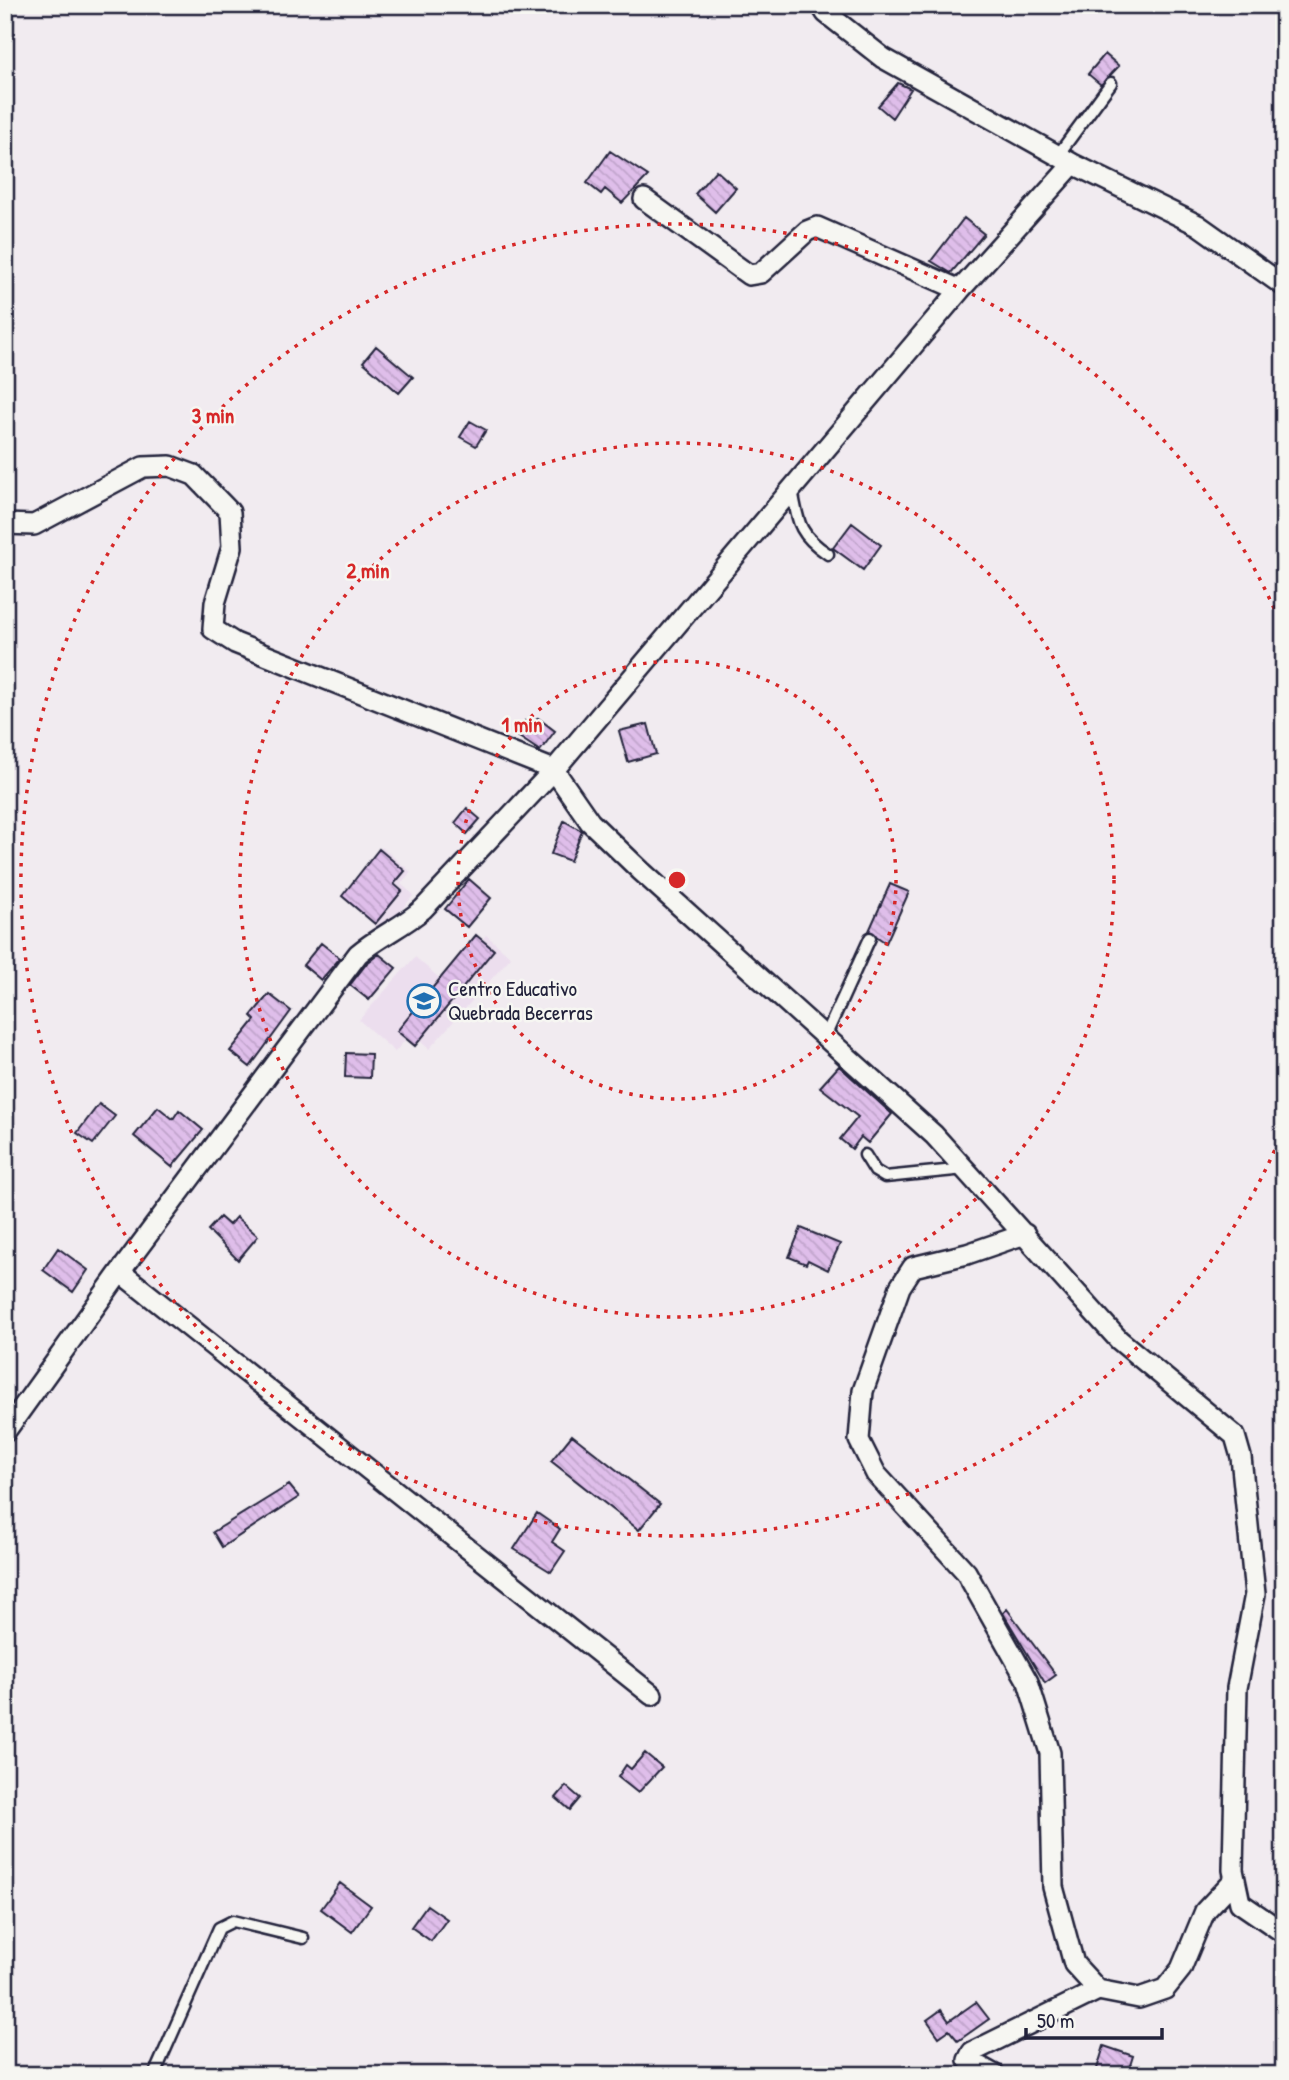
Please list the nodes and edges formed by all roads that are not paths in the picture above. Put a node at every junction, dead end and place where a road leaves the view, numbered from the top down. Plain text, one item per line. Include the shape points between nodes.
1 (821, 5) edge
2 (1111, 83) dead end
3 (1065, 160) junction
4 (644, 199) dead end
5 (1284, 286) edge
6 (960, 290) junction
7 (792, 488) junction
8 (5, 524) edge
9 (828, 554) dead end
10 (554, 770) junction
11 (870, 938) dead end
12 (825, 1037) junction
13 (865, 1155) dead end
14 (965, 1169) junction
15 (1025, 1234) junction
16 (120, 1272) junction
17 (5, 1432) edge
18 (652, 1695) dead end
19 (1235, 1879) junction
20 (1284, 1933) edge
21 (303, 1938) dead end
22 (1098, 1990) junction
23 (154, 2075) edge
24 (995, 2075) edge

1 - 3 street via 883,58
2 - 3 lane
3 - 5 street via 1198,225
3 - 6 street
4 - 6 street via 749,275 761,273 817,227
6 - 7 street
7 - 9 lane via 799,526 805,537
7 - 10 street
8 - 10 street via 34,525 143,467 170,466 194,475 230,512 232,547 215,603 213,629 235,643
10 - 12 street via 590,822
10 - 16 street via 422,909 358,954
11 - 12 lane
12 - 14 street
13 - 14 lane via 885,1177
14 - 15 street
15 - 19 street via 1119,1340 1235,1436 1255,1594 1237,1688
15 - 22 street via 913,1267 900,1287 863,1391 859,1440 876,1474 966,1572 1028,1682 1051,1753 1053,1887 1074,1964
16 - 17 street
16 - 18 street
19 - 20 street via 1240,1903
19 - 22 street via 1205,1911 1181,1969 1165,1989 1139,1998
21 - 23 lane via 233,1921 219,1928
22 - 24 street via 972,2052 968,2060

